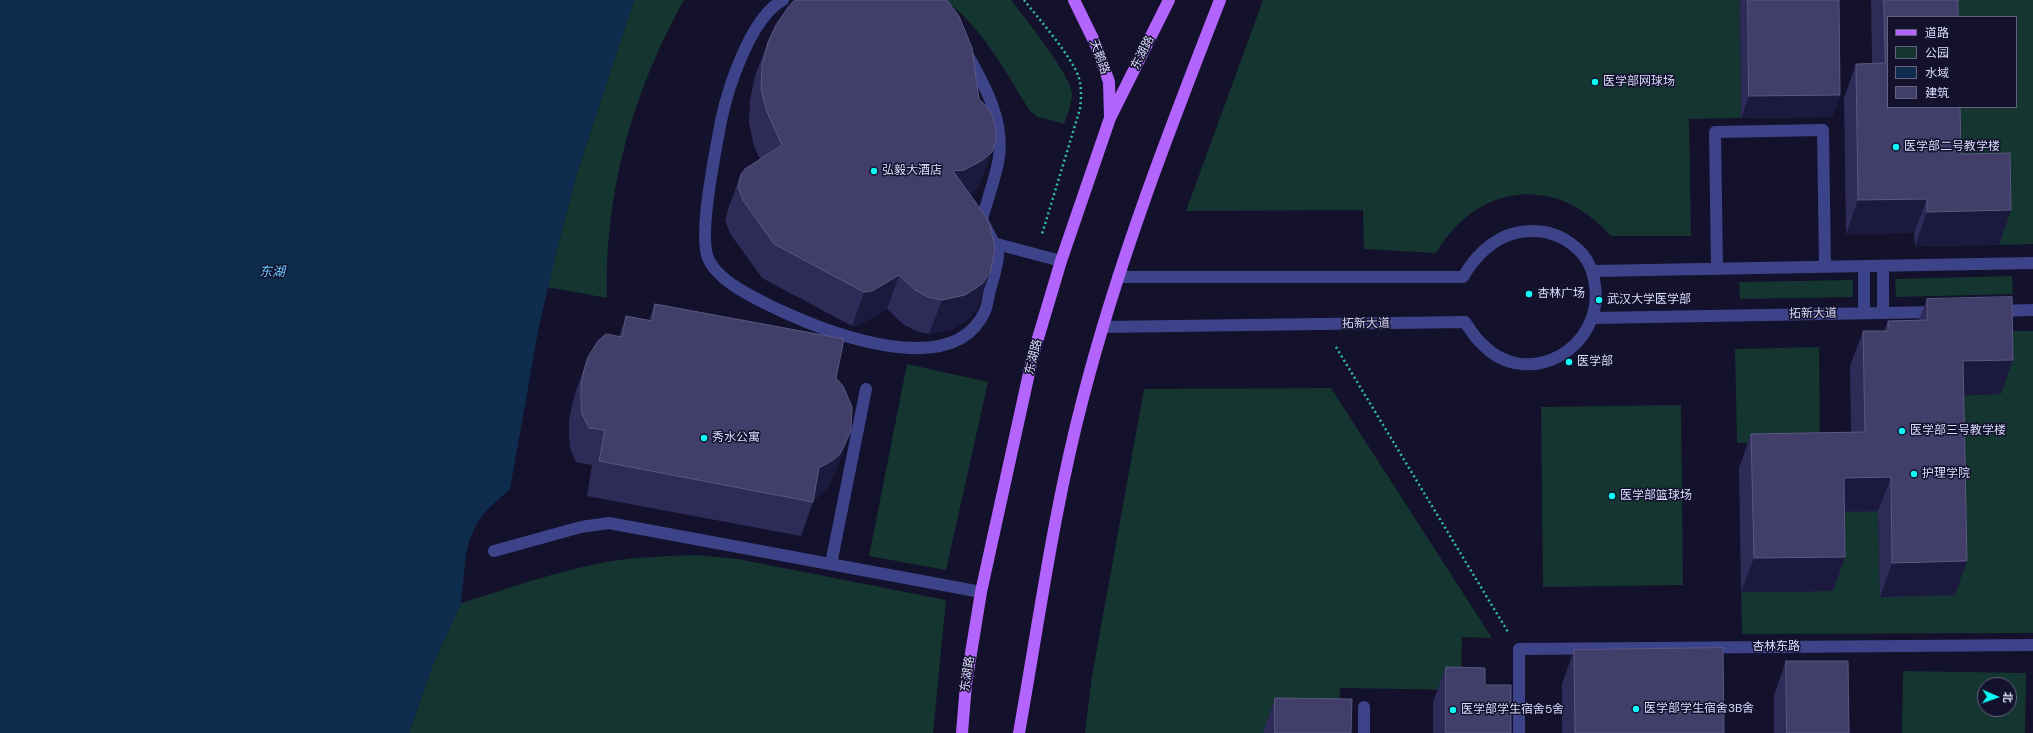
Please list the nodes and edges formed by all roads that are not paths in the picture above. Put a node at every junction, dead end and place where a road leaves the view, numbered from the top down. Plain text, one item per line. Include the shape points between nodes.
1 (783, 0) edge
2 (1074, 0) edge
3 (1169, 0) edge
4 (1220, 0) edge
5 (959, 44) edge
6 (1110, 118) junction
7 (993, 243) junction
8 (1061, 261) junction
9 (2033, 263) edge
10 (1864, 266) junction
11 (1883, 266) junction
12 (1826, 267) junction
13 (1717, 269) junction
14 (1593, 271) junction
15 (1118, 277) junction
16 (2033, 310) edge
17 (1986, 311) edge
18 (1946, 312) edge
19 (1864, 313) junction
20 (1883, 313) junction
21 (1593, 318) junction
22 (1103, 327) junction
23 (866, 389) dead end
24 (494, 551) dead end
25 (831, 564) junction
26 (981, 592) junction
27 (2033, 645) edge
28 (1364, 707) dead end
29 (962, 733) edge
30 (1019, 733) edge
31 (1364, 733) edge
32 (1519, 733) edge

1 - 7 street via 768,12 743,52 722,117 706,218 708,258 717,271 750,296 827,330 876,344 924,349 958,339 973,329 985,311 998,255
2 - 6 main road, 天鹅路 via 1096,45 1109,82
3 - 6 main road, 东湖路
4 - 15 main road via 1152,176
5 - 7 street via 980,77 997,120 1000,141 998,163 982,219
6 - 8 main road, 东湖路
7 - 8 street
8 - 26 main road, 东湖路 via 1033,355
9 - 11 street
10 - 11 street
10 - 12 street
10 - 19 street
11 - 20 street
12 - 13 street
12 - 13 street via 1823,130 1715,132
13 - 14 street
14 - 15 street, 拓新大道 via 1579,250 1562,238 1543,231 1523,231 1493,242 1470,265 1463,277
14 - 21 street, 拓新大道 via 1596,305
15 - 22 main road
16 - 17 street
18 - 20 street, 拓新大道
19 - 20 street, 拓新大道
19 - 21 street, 拓新大道
21 - 22 street, 拓新大道 via 1586,332 1568,351 1547,362 1536,364 1512,362 1502,358 1482,344 1465,322
22 - 30 main road via 1062,487
23 - 25 street
24 - 25 street via 581,527 609,523
25 - 26 street
26 - 29 main road, 东湖路 via 966,684
27 - 32 street, 杏林东路 via 1519,649
28 - 31 street

